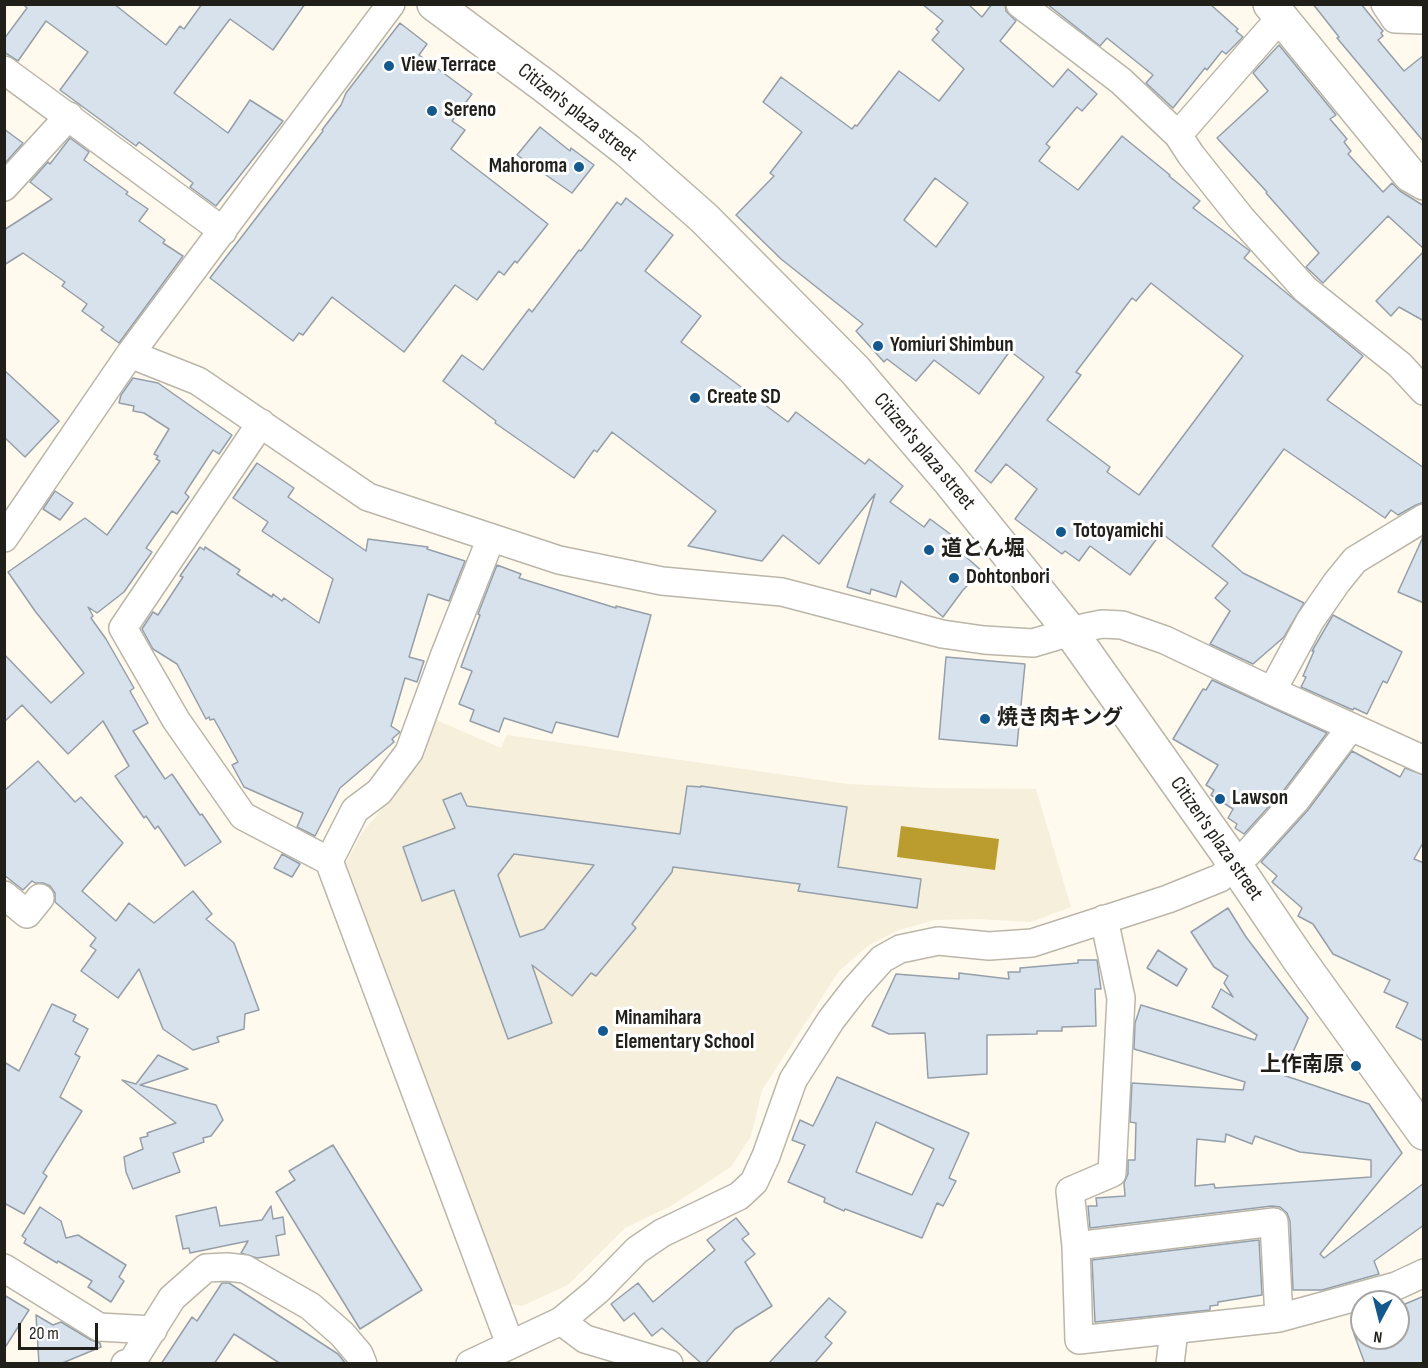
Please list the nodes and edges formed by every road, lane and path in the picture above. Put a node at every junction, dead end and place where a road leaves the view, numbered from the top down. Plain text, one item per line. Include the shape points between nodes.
1 (391, 4) edge
2 (434, 4) edge
3 (1020, 4) edge
4 (1385, 4) edge
5 (1276, 11) edge
6 (1424, 20) edge
7 (4, 70) edge
8 (69, 116) junction
9 (1178, 135) junction
10 (1424, 183) edge
11 (4, 186) edge
12 (223, 231) junction
13 (130, 354) junction
14 (1424, 391) edge
15 (261, 423) junction
16 (1424, 518) edge
17 (4, 538) edge
18 (491, 538) junction
19 (1070, 631) junction
20 (1272, 691) junction
21 (1351, 727) junction
22 (1424, 760) edge
23 (329, 861) junction
24 (1236, 865) junction
25 (4, 895) edge
26 (40, 898) dead end
27 (1104, 919) junction
28 (1423, 1130) edge
29 (1076, 1246) junction
30 (4, 1268) edge
31 (1424, 1273) edge
32 (1279, 1318) junction
33 (561, 1321) junction
34 (153, 1330) junction
35 (1174, 1331) junction
36 (510, 1344) junction
37 (666, 1362) edge
38 (125, 1364) edge
39 (363, 1364) edge
40 (470, 1364) edge
41 (1170, 1364) edge

1 - 12 street
2 - 19 street, Citizen's plaza street via 628,151 704,218 855,370
3 - 9 street via 1121,81
4 - 6 street via 1395,19
5 - 9 street
5 - 10 street via 1410,175
7 - 8 street
8 - 11 street
8 - 12 street
9 - 14 street via 1241,218 1305,289 1400,365
12 - 13 street
13 - 15 street via 198,381
13 - 17 street
15 - 18 street via 368,498
15 - 23 street via 123,628 176,720 243,816
16 - 20 street via 1355,560 1310,621
18 - 19 street via 559,560 662,581 782,592 942,634 1033,643
18 - 23 street via 409,752 379,792 355,810
19 - 20 street via 1102,624 1140,630
19 - 24 street, Citizen's plaza street
20 - 21 street
21 - 22 street
21 - 24 street via 1296,800
23 - 36 street
24 - 27 street via 1220,878 1197,888
24 - 28 street, Citizen's plaza street
25 - 26 street via 27,914
27 - 29 street via 1121,998 1112,1173 1070,1191
27 - 33 street via 1032,943 989,946 938,941 900,949 882,959 831,1020 793,1080 754,1182 739,1196 662,1233 637,1250
29 - 32 street via 1274,1222
29 - 35 street via 1079,1340
30 - 34 street via 99,1327
31 - 32 street via 1396,1286
32 - 35 street
33 - 36 street
33 - 37 street via 585,1339
34 - 38 street via 132,1362
34 - 39 street via 172,1298 206,1268 244,1269 310,1306 342,1334
35 - 41 street
36 - 40 street

